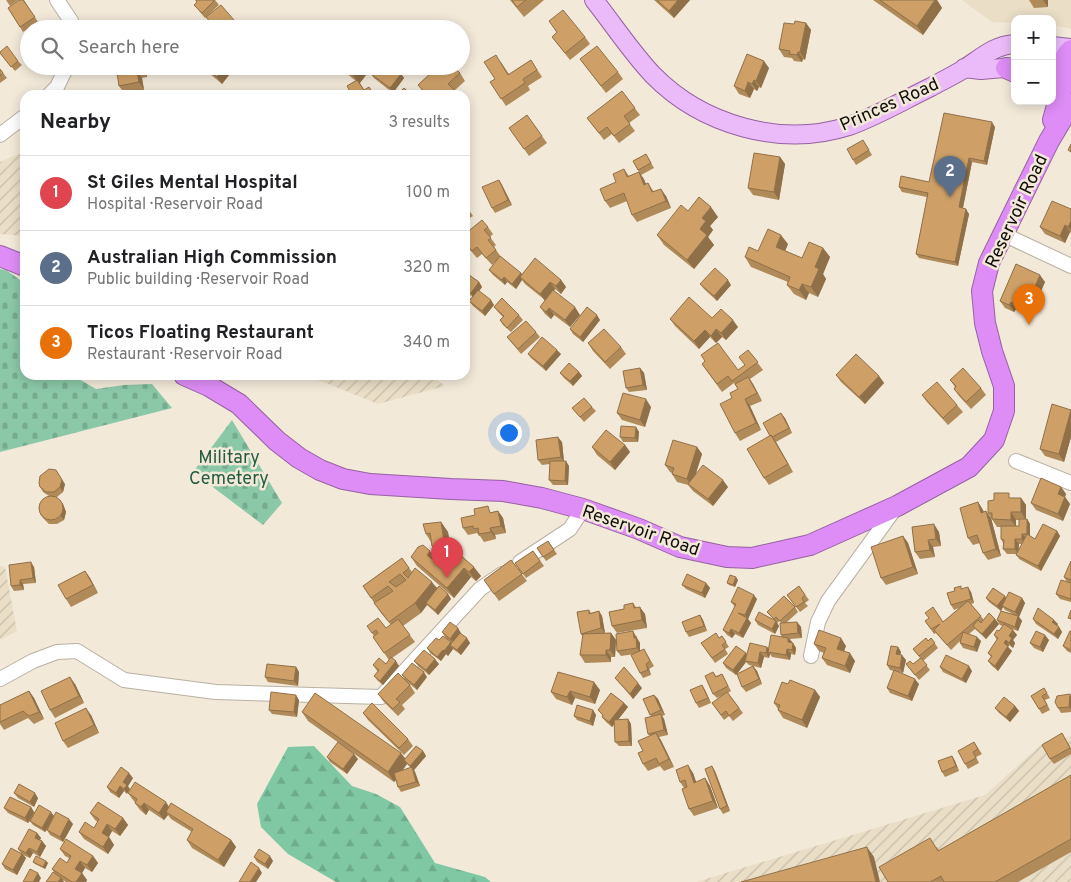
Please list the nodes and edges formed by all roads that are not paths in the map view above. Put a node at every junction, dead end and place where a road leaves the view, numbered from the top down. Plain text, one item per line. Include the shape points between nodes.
1 (57, 0) edge
2 (594, 0) edge
3 (69, 20) edge
4 (1011, 45) edge
5 (1056, 47) edge
6 (1071, 49) edge
7 (964, 68) junction
8 (1011, 69) edge
9 (1064, 72) edge
10 (62, 75) edge
11 (53, 90) edge
12 (1071, 104) edge
13 (1047, 105) edge
14 (20, 120) edge
15 (1053, 122) junction
16 (0, 135) edge
17 (1049, 141) junction
18 (1003, 234) junction
19 (0, 256) edge
20 (20, 264) edge
21 (1071, 266) edge
22 (195, 380) edge
23 (1016, 461) dead end
24 (1071, 483) edge
25 (897, 506) junction
26 (583, 509) junction
27 (811, 656) dead end
28 (0, 678) edge

1 - 3 street
2 - 7 main road, Princes Road via 653,75 679,97 710,116 776,134 815,134 849,126
4 - 7 main road, Princes Road via 992,50
5 - 6 main road
6 - 9 highway, Reservoir Road via 1065,56
7 - 8 main road
9 - 15 highway, Reservoir Road
10 - 11 street
12 - 17 highway, Reservoir Road
13 - 15 highway
14 - 16 street
15 - 17 highway, Reservoir Road
17 - 18 highway, Reservoir Road
18 - 21 street
18 - 25 highway, Reservoir Road via 988,264 982,290 985,323 1004,386 1004,411 994,440 969,467
19 - 20 highway
22 - 26 highway, Reservoir Road via 239,404 299,458 343,479 370,484 503,491
23 - 24 street
25 - 26 highway, Reservoir Road via 810,545 752,558 728,557 680,547
25 - 27 street via 828,601 818,622
26 - 28 street via 570,528 480,588 381,697 216,692 124,680 77,651 57,652 32,660

